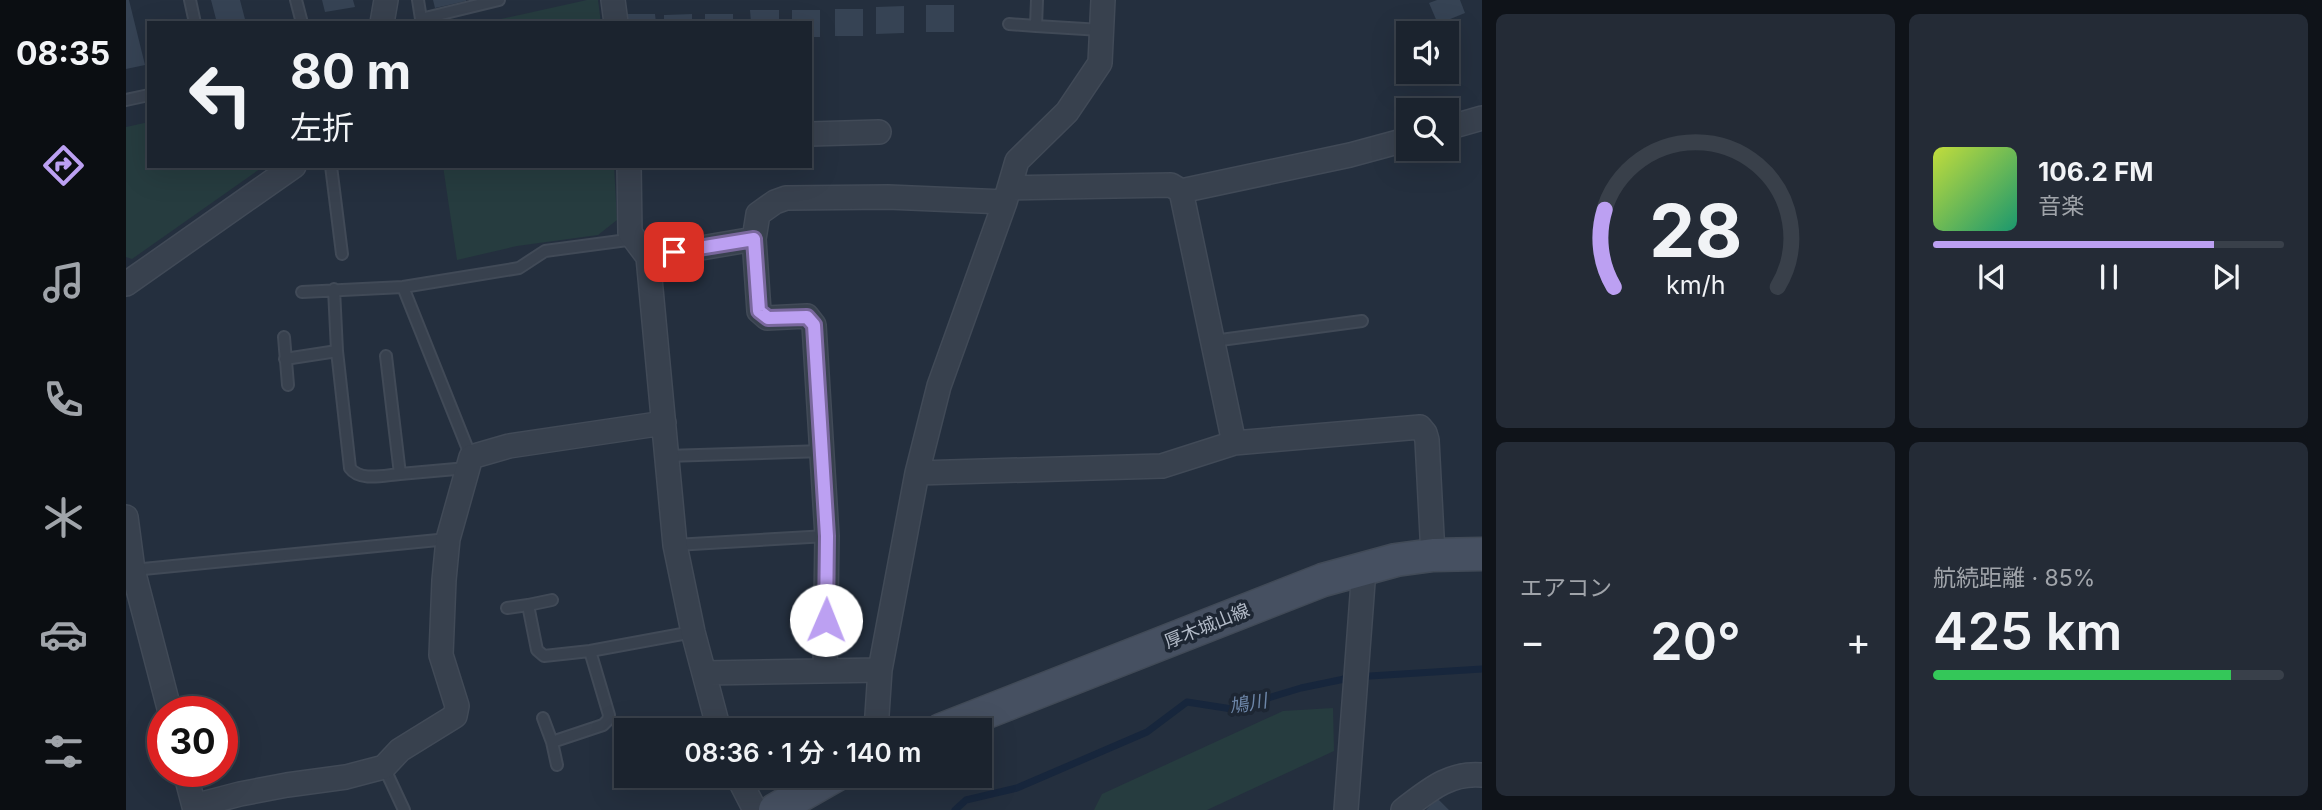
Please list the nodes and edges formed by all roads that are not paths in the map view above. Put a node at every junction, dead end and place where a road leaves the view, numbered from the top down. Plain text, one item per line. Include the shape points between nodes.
1 (190, 0) edge
2 (296, 0) edge
3 (386, 0) edge
4 (418, 0) edge
5 (499, 0) edge
6 (613, 0) edge
7 (1037, 0) edge
8 (1103, 0) edge
9 (195, 21) edge
10 (301, 21) edge
11 (382, 21) edge
12 (615, 21) edge
13 (1009, 24) dead end
14 (1036, 26) junction
15 (1101, 30) junction
16 (147, 95) edge
17 (126, 100) edge
18 (1482, 118) edge
19 (1459, 125) edge
20 (879, 132) dead end
21 (812, 134) edge
22 (1396, 143) edge
23 (291, 168) edge
24 (331, 168) edge
25 (629, 168) edge
26 (1181, 191) junction
27 (1007, 195) junction
28 (754, 239) junction
29 (641, 248) junction
30 (342, 254) dead end
31 (126, 284) edge
32 (403, 287) junction
33 (334, 289) junction
34 (302, 292) dead end
35 (1363, 321) dead end
36 (284, 337) dead end
37 (1212, 341) junction
38 (337, 351) junction
39 (386, 356) dead end
40 (285, 359) junction
41 (288, 385) dead end
42 (664, 422) junction
43 (1234, 443) junction
44 (823, 451) junction
45 (666, 456) junction
46 (469, 462) junction
47 (917, 473) junction
48 (400, 474) junction
49 (126, 517) edge
50 (827, 536) junction
51 (448, 539) junction
52 (675, 545) junction
53 (1482, 554) edge
54 (1433, 555) junction
55 (1364, 569) junction
56 (133, 570) junction
57 (552, 600) dead end
58 (528, 604) junction
59 (507, 608) dead end
60 (693, 632) junction
61 (590, 651) junction
62 (880, 670) junction
63 (825, 671) junction
64 (706, 673) junction
65 (166, 696) edge
66 (543, 718) dead end
67 (716, 718) edge
68 (877, 718) edge
69 (972, 718) edge
70 (552, 742) junction
71 (557, 765) dead end
72 (384, 767) junction
73 (1482, 775) edge
74 (189, 787) edge
75 (744, 788) edge
76 (813, 788) edge
77 (195, 808) edge
78 (404, 810) edge
79 (755, 810) edge
80 (775, 810) edge
81 (1346, 810) edge
82 (1404, 810) edge

1 - 9 lane
2 - 10 lane
3 - 11 street
4 - 5 lane via 421,19
6 - 12 street
7 - 14 lane
8 - 15 street
13 - 14 lane
14 - 15 lane
15 - 27 street via 1100,63 1067,113 1017,161
16 - 17 lane
18 - 19 street
20 - 21 street
22 - 26 street
23 - 31 street
24 - 30 lane
25 - 29 street via 630,233
26 - 27 street via 1171,185
26 - 37 street
27 - 28 street via 786,198 758,214
27 - 47 street via 939,386
28 - 29 street
28 - 44 street via 759,311 768,318 807,317 814,325
29 - 32 lane via 545,251 519,268
29 - 42 street
32 - 33 lane
32 - 46 lane
33 - 34 lane
33 - 38 lane
35 - 37 lane
36 - 40 lane
37 - 43 street
38 - 40 lane
38 - 48 lane via 350,468 361,476
39 - 48 lane
40 - 41 lane
42 - 45 street
42 - 46 street via 509,446
43 - 47 street via 1162,466
43 - 54 street via 1420,428 1427,440
44 - 45 lane
44 - 50 street
45 - 52 street
46 - 48 lane
46 - 51 street
47 - 62 street
49 - 56 street
50 - 52 lane
50 - 63 street
51 - 56 lane
51 - 72 street via 441,656 457,711 400,750
52 - 60 street
53 - 54 main road, 厚木城山線
54 - 55 main road, 厚木城山線
55 - 69 main road, 厚木城山線 via 1323,580
55 - 81 street
56 - 65 street
57 - 58 lane
58 - 59 lane
58 - 61 lane via 537,650 544,656
60 - 61 lane
60 - 64 street
61 - 70 lane via 608,720
62 - 63 street
62 - 68 street
63 - 64 street
64 - 67 street
66 - 70 lane
70 - 71 lane
72 - 77 street via 264,789
72 - 78 lane
73 - 82 street via 1454,777 1437,784
74 - 77 street
75 - 79 street
76 - 80 main road

